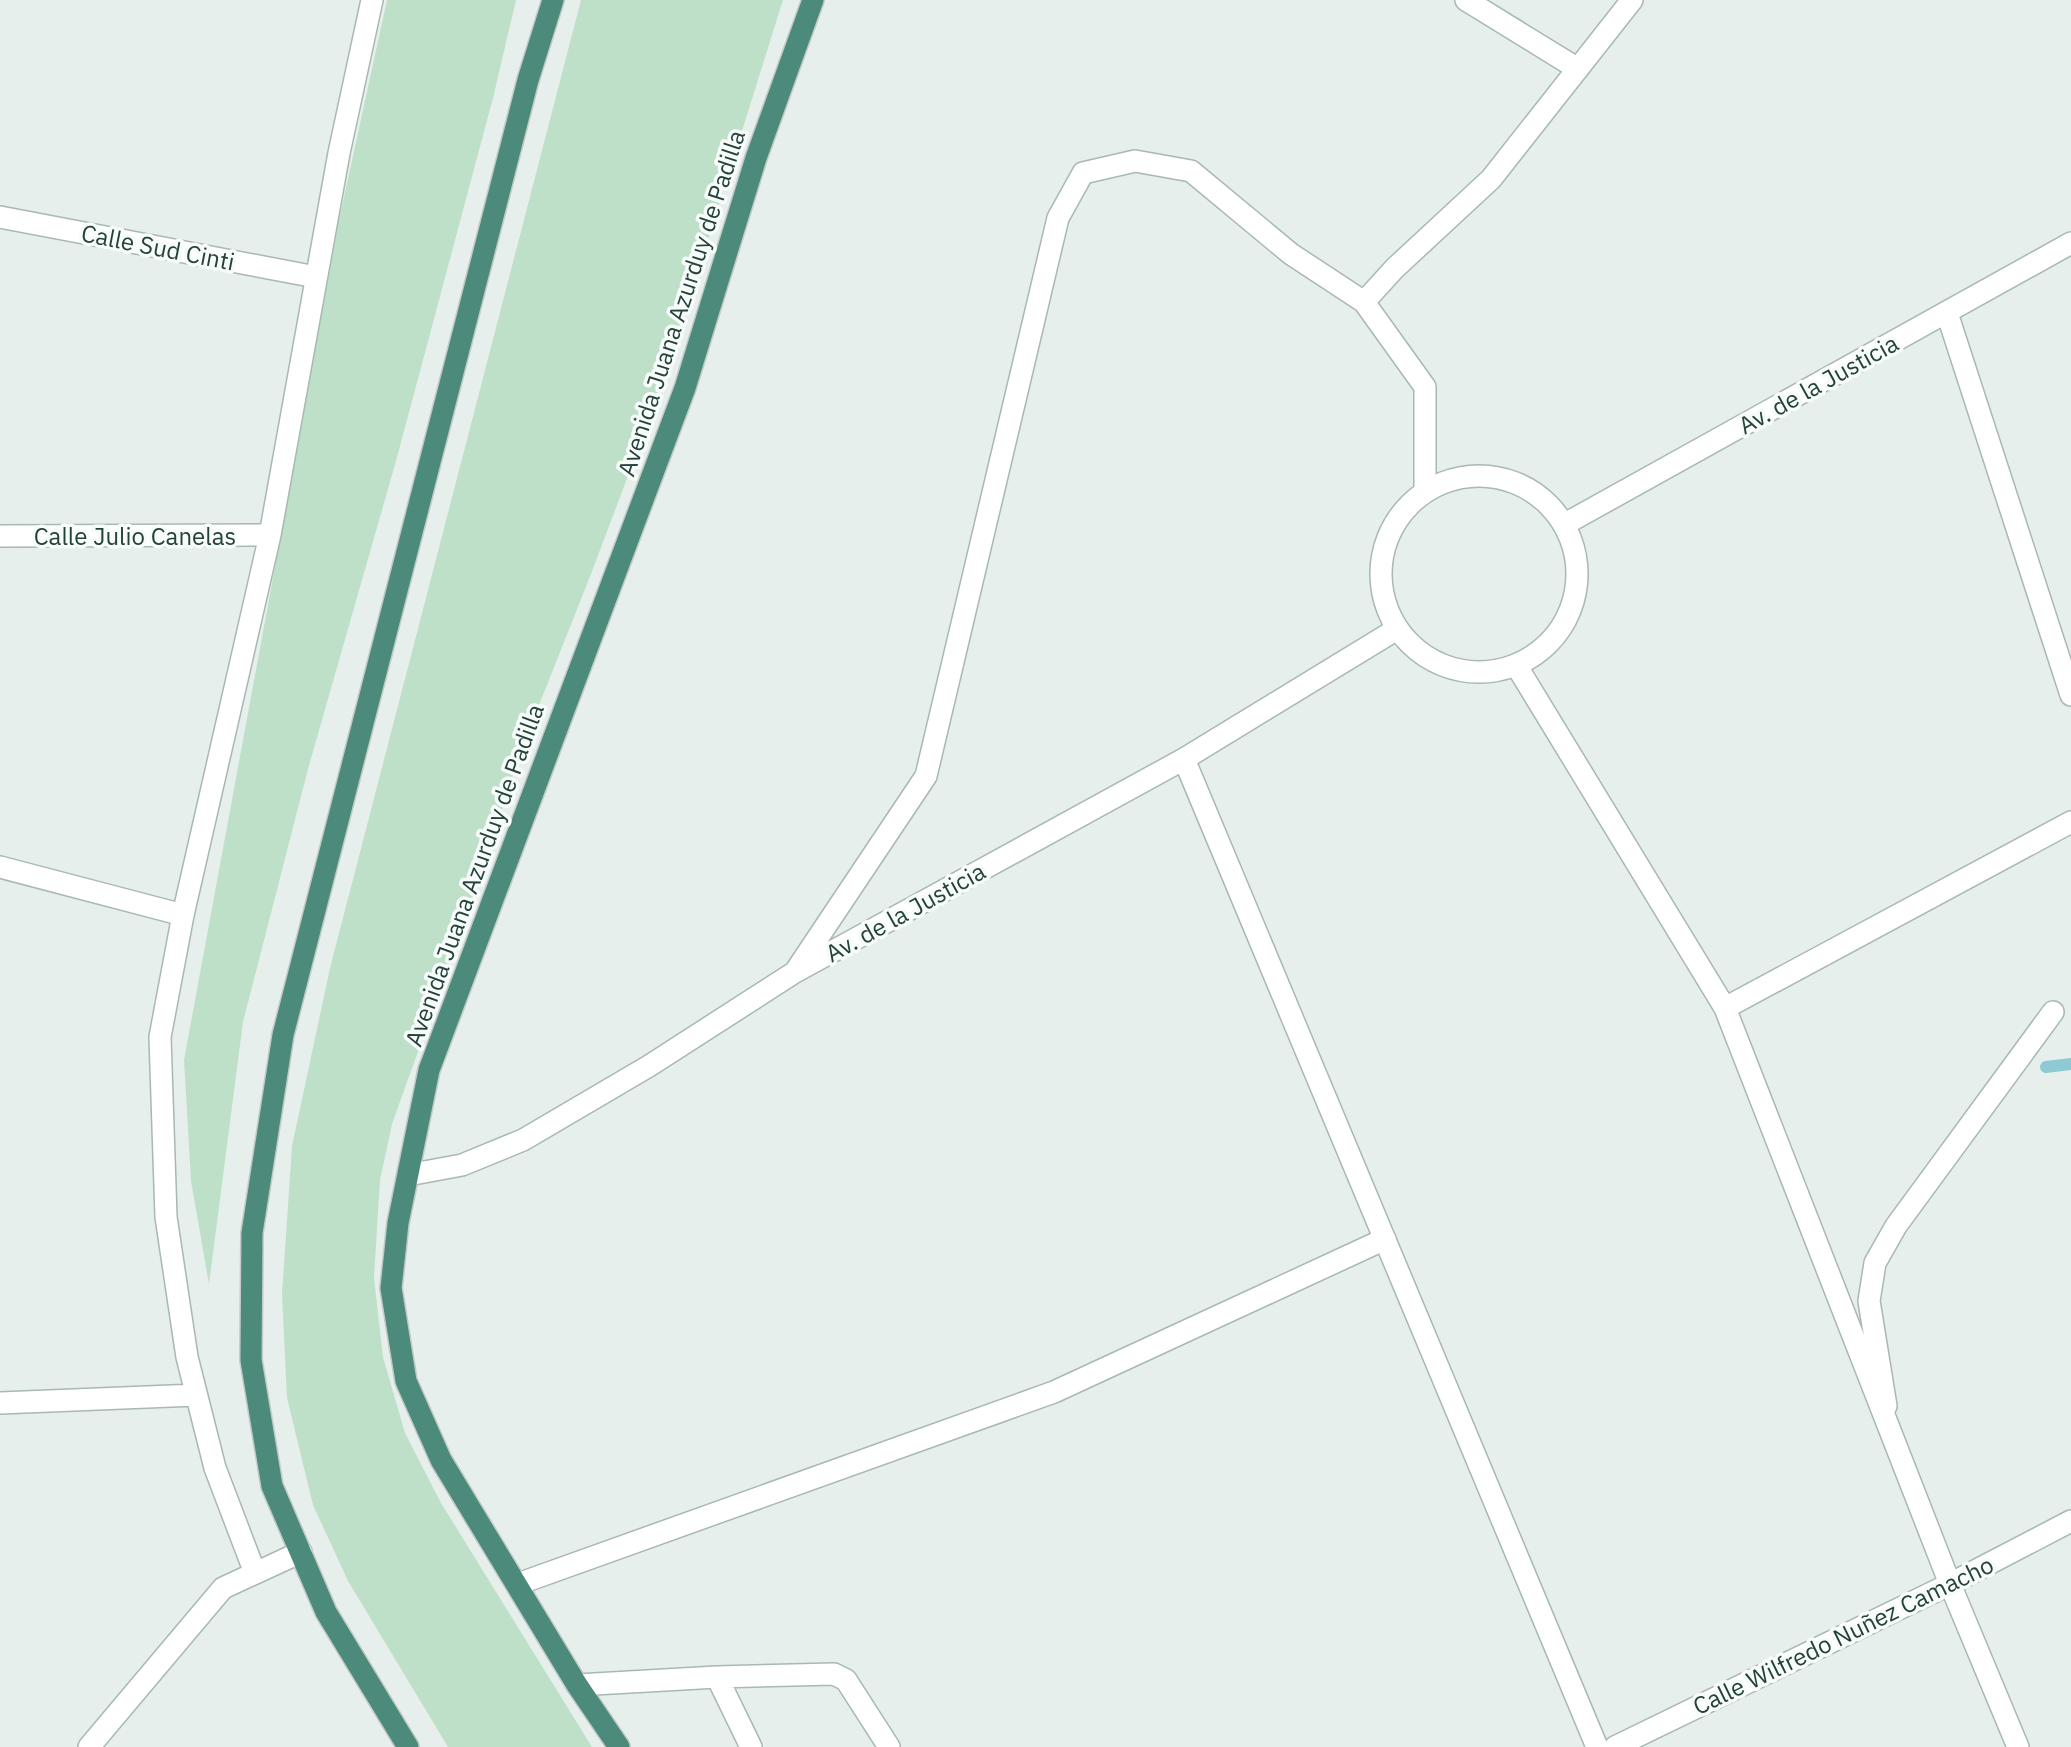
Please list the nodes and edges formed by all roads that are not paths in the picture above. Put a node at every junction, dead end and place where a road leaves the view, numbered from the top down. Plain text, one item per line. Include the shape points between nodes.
1 (372, 0) edge
2 (553, 0) edge
3 (813, 0) edge
4 (1466, 0) edge
5 (1632, 0) edge
6 (1578, 69) junction
7 (0, 217) edge
8 (2071, 243) edge
9 (316, 277) junction
10 (1364, 302) junction
11 (1947, 313) junction
12 (1425, 491) junction
13 (1565, 524) junction
14 (0, 536) edge
15 (270, 536) junction
16 (1396, 629) junction
17 (1516, 665) junction
18 (2071, 695) edge
19 (1184, 759) junction
20 (2071, 822) edge
21 (0, 867) edge
22 (183, 915) junction
23 (795, 972) junction
24 (1725, 1008) junction
25 (2053, 1012) dead end
26 (408, 1175) junction
27 (1385, 1239) junction
28 (196, 1395) junction
29 (0, 1403) edge
30 (1890, 1432) junction
31 (2071, 1521) edge
32 (301, 1552) junction
33 (255, 1573) junction
34 (518, 1584) junction
35 (1950, 1584) junction
36 (717, 1677) junction
37 (577, 1685) junction
38 (89, 1747) edge
39 (408, 1747) edge
40 (619, 1747) edge
41 (751, 1747) edge
42 (889, 1747) edge
43 (1597, 1747) edge
44 (1615, 1747) edge
45 (2018, 1747) edge

1 - 9 street
2 - 32 highway via 528,80 283,1035 252,1233 251,1360 272,1486
3 - 26 highway, Avenida Juana Azurduy de Padilla via 756,158 685,388 429,1070
4 - 6 street
5 - 6 street
6 - 10 street via 1491,179
7 - 9 street, Calle Sud Cinti
8 - 11 street, Av. de la Justicia
9 - 15 street
10 - 12 street via 1424,387
10 - 23 street via 1291,254 1191,171 1135,161 1083,173 1058,218 926,776
11 - 13 street, Av. de la Justicia
11 - 18 street
12 - 13 street via 1454,478 1487,475 1518,483 1545,499
12 - 16 street via 1402,512 1387,539 1380,570 1384,601
13 - 17 street via 1576,556 1576,589 1565,622 1544,648
14 - 15 street, Calle Julio Canelas
15 - 22 street
16 - 17 street via 1419,653 1450,668 1483,672
16 - 19 street, Av. de la Justicia
17 - 24 street
19 - 23 street, Av. de la Justicia
19 - 27 street
20 - 24 street
21 - 22 street
22 - 28 street via 160,1037 166,1217
23 - 26 street, Av. de la Justicia via 523,1140 461,1165
24 - 30 street
25 - 30 street via 1896,1226 1875,1263 1869,1301
26 - 34 highway, Avenida Juana Azurduy de Padilla via 391,1289 406,1381 441,1460
27 - 34 street via 1054,1392
27 - 43 street
28 - 29 street
28 - 33 street via 215,1468
30 - 35 street
31 - 35 street, Calle Wilfredo Nuñez Camacho
32 - 33 street
32 - 39 highway via 326,1612
33 - 38 street via 223,1588
34 - 37 highway, Avenida Juana Azurduy de Padilla
35 - 44 street, Calle Wilfredo Nuñez Camacho
35 - 45 street
36 - 37 street
36 - 41 street
36 - 42 street via 841,1675
37 - 40 highway, Avenida Juana Azurduy de Padilla

